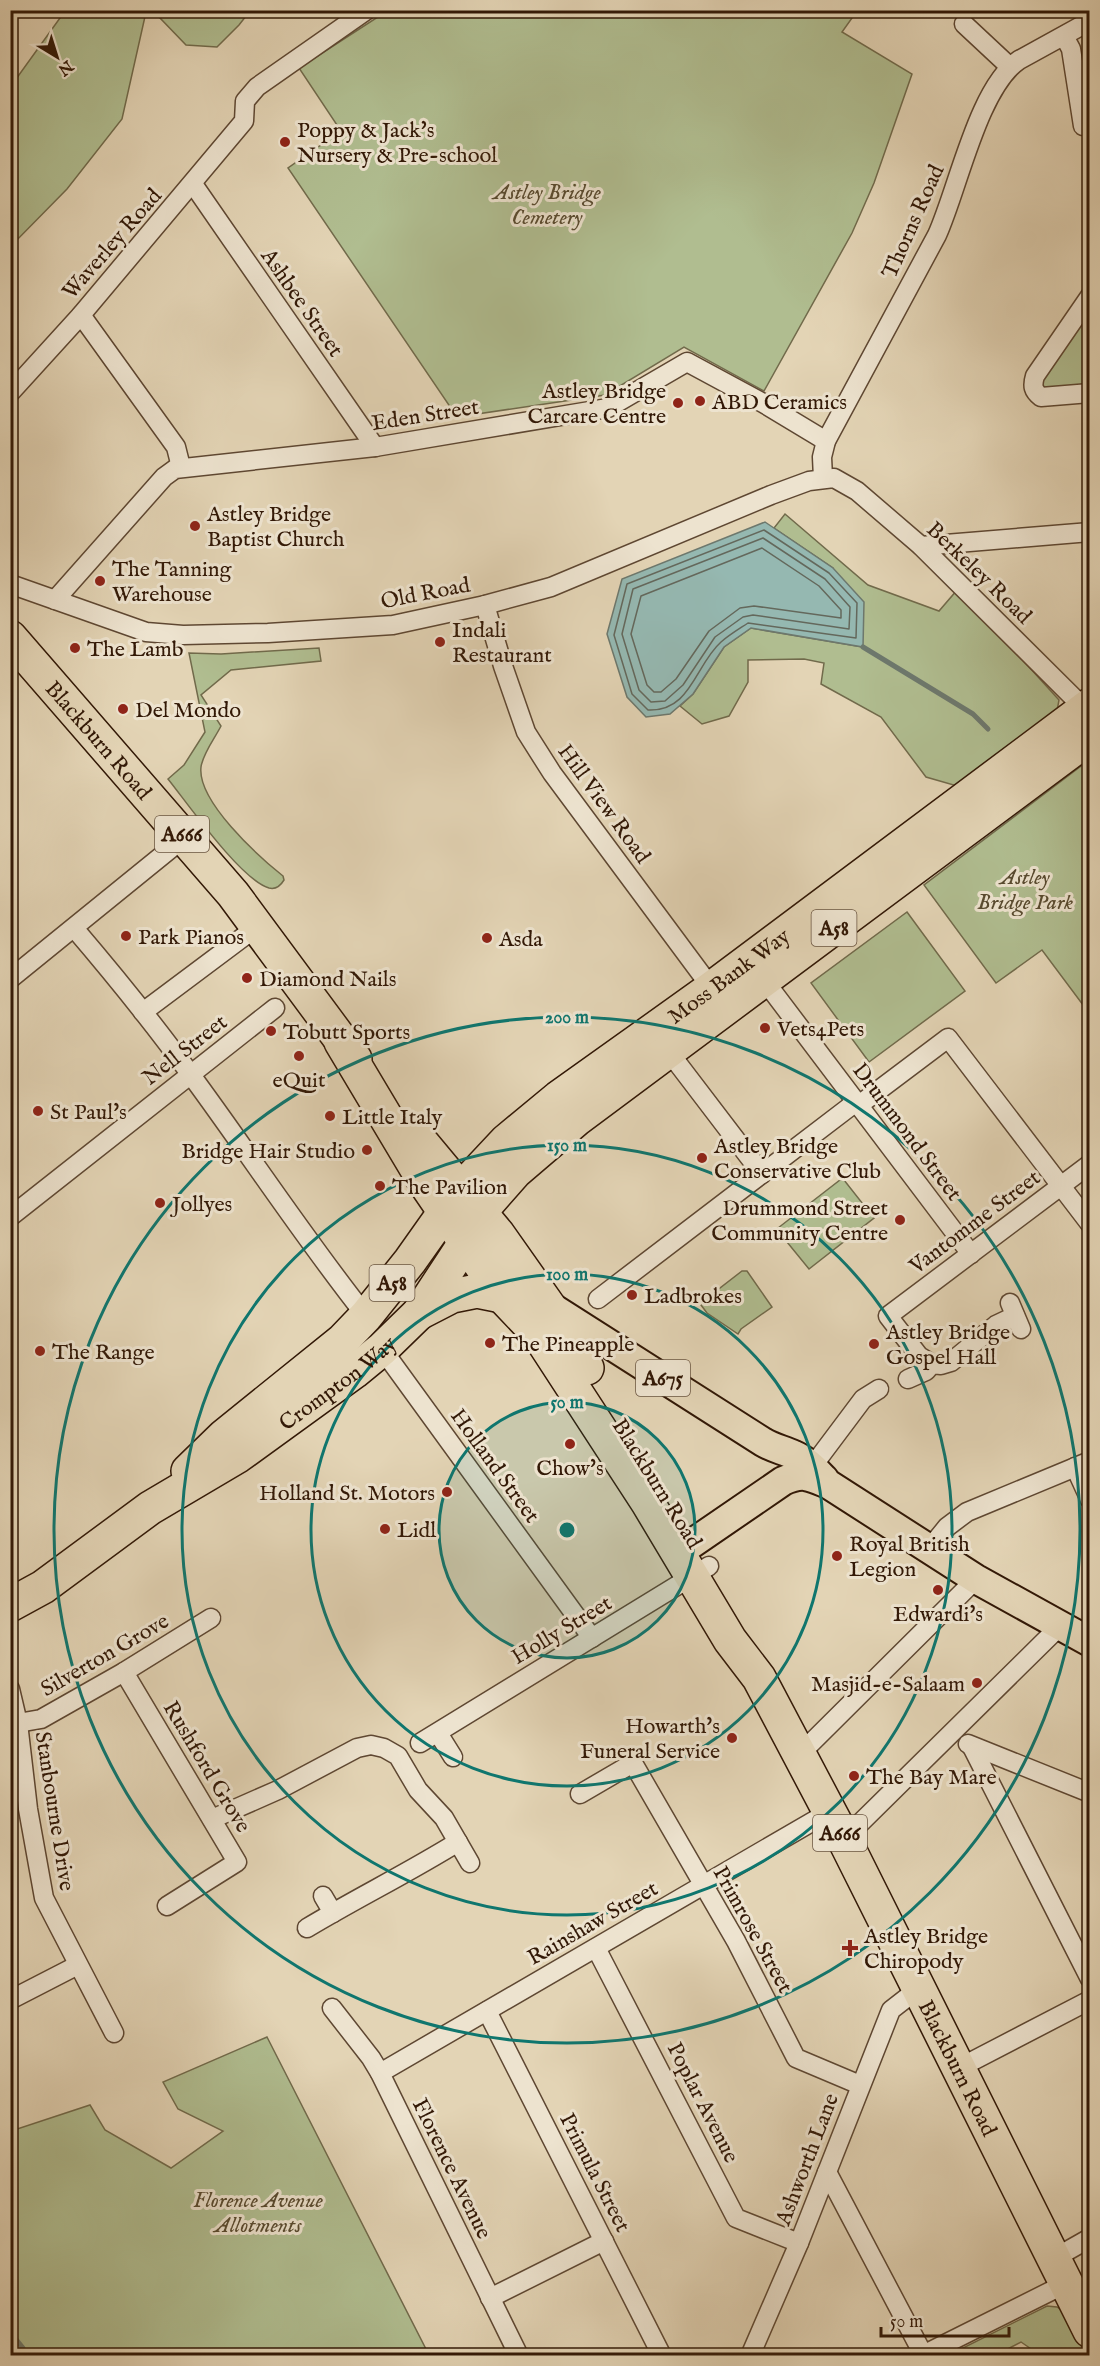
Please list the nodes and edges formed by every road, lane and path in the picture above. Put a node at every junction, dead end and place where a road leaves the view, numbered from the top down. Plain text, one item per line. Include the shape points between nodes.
1 (367, 10) edge
2 (1087, 10) edge
3 (1089, 16) edge
4 (1089, 21) edge
5 (964, 24) dead end
6 (1064, 36) junction
7 (1010, 66) junction
8 (1083, 126) dead end
9 (192, 184) junction
10 (1089, 296) edge
11 (81, 315) junction
12 (10, 393) edge
13 (1089, 393) edge
14 (826, 441) junction
15 (375, 447) junction
16 (181, 467) junction
17 (829, 478) junction
18 (1089, 532) edge
19 (921, 546) junction
20 (10, 584) edge
21 (55, 600) junction
22 (485, 605) junction
23 (12, 642) edge
24 (1088, 717) edge
25 (185, 837) junction
26 (258, 926) junction
27 (74, 927) junction
28 (10, 980) edge
29 (764, 980) junction
30 (719, 997) junction
31 (275, 1008) dead end
32 (143, 1012) junction
33 (341, 1042) junction
34 (669, 1052) junction
35 (191, 1074) junction
36 (857, 1104) junction
37 (412, 1131) junction
38 (506, 1141) junction
39 (1089, 1164) edge
40 (762, 1174) junction
41 (1060, 1186) junction
42 (465, 1216) junction
43 (10, 1217) edge
44 (1089, 1224) edge
45 (970, 1254) junction
46 (502, 1296) junction
47 (598, 1299) dead end
48 (419, 1313) junction
49 (366, 1316) junction
50 (1015, 1316) dead end
51 (543, 1320) junction
52 (382, 1349) junction
53 (932, 1364) junction
54 (908, 1379) dead end
55 (879, 1389) dead end
56 (1082, 1464) edge
57 (807, 1477) junction
58 (1089, 1500) edge
59 (150, 1508) junction
60 (929, 1549) junction
61 (694, 1559) junction
62 (976, 1579) junction
63 (10, 1605) edge
64 (212, 1619) dead end
65 (1061, 1626) junction
66 (592, 1638) junction
67 (1089, 1642) edge
68 (124, 1672) junction
69 (10, 1689) edge
70 (18, 1723) junction
71 (953, 1731) junction
72 (438, 1732) junction
73 (420, 1743) dead end
74 (972, 1747) junction
75 (799, 1755) junction
76 (453, 1757) dead end
77 (1089, 1793) edge
78 (580, 1794) dead end
79 (19, 1810) edge
80 (212, 1819) junction
81 (836, 1826) junction
82 (458, 1842) junction
83 (470, 1863) dead end
84 (704, 1885) junction
85 (323, 1896) dead end
86 (167, 1906) dead end
87 (333, 1913) junction
88 (307, 1928) dead end
89 (596, 1948) junction
90 (78, 1965) junction
91 (1089, 1979) edge
92 (918, 1989) junction
93 (10, 2000) edge
94 (1089, 2000) edge
95 (332, 2008) dead end
96 (487, 2011) junction
97 (114, 2033) dead end
98 (959, 2068) junction
99 (380, 2073) junction
100 (860, 2085) junction
101 (827, 2172) junction
102 (1089, 2238) edge
103 (604, 2241) junction
104 (799, 2244) junction
105 (1059, 2272) junction
106 (490, 2298) junction
107 (1089, 2331) edge
108 (519, 2355) edge
109 (662, 2355) edge
110 (750, 2355) edge
111 (922, 2355) edge

1 - 9 street, Waverley Road via 257,87 245,101 244,121
2 - 3 street
4 - 6 street, Thorns Road
5 - 7 street
6 - 7 street, Thorns Road
6 - 8 street via 1071,49
7 - 14 street, Thorns Road via 977,125 937,235
9 - 11 street, Waverley Road
9 - 15 street, Ashbee Street
10 - 13 street via 1035,376 1033,385 1041,397
11 - 12 street, Waverley Road
11 - 16 street via 176,447
14 - 15 street, Eden Street via 687,362 608,408
14 - 17 street, Thorns Road via 822,458
15 - 16 street, Eden Street
16 - 21 street via 164,477
17 - 19 street, Berkeley Road via 857,491
17 - 22 street, Old Road via 771,495 551,587
18 - 19 street
19 - 24 street, Berkeley Road
20 - 21 street, Old Road
21 - 22 street, Old Road via 146,632 183,635 393,624
22 - 30 street, Hill View Road via 526,732 552,773
23 - 25 highway, Blackburn Road / A666
24 - 29 highway, Moss Bank Way / A58
24 - 30 highway, Moss Bank Way / A58
25 - 26 highway, Blackburn Road / A666
25 - 27 street
26 - 32 street
26 - 33 highway, Blackburn Road / A666
27 - 28 street
27 - 32 street
29 - 30 highway, Moss Bank Way / A58
29 - 36 street, Drummond Street
30 - 34 highway, Moss Bank Way / A58
30 - 38 highway, Moss Bank Way / A58 via 558,1098
31 - 35 street, Nell Street
32 - 35 street
33 - 37 highway, Blackburn Road / A666
33 - 42 highway, Blackburn Road via 427,1186
34 - 40 street
34 - 42 highway, Moss Bank Way / A58 via 577,1119
35 - 43 street, Nell Street
35 - 49 street
36 - 40 street
36 - 41 street via 948,1038
36 - 45 street, Drummond Street
37 - 38 highway via 459,1152 476,1152
37 - 42 highway, Blackburn Road / A666
38 - 42 highway, Moss Bank Way / A58
39 - 41 street, Vantomme Street
40 - 47 street
41 - 44 street
41 - 45 street, Vantomme Street
42 - 46 highway, Blackburn Road
42 - 48 highway, Crompton Way / A58
42 - 49 highway, Crompton Way / A58 via 410,1261
42 - 51 highway, Blackburn Road / A666 via 498,1234
45 - 53 street, Vantomme Street via 888,1317 919,1356
46 - 48 highway via 477,1291 452,1296
46 - 51 highway, Blackburn Road
48 - 52 highway, Crompton Way / A58
49 - 59 highway, Crompton Way / A58 via 333,1349 224,1436
50 - 53 street via 996,1325 951,1362
51 - 57 main road, A675 via 777,1450 784,1466
51 - 61 highway, Blackburn Road / A666
52 - 59 highway, Crompton Way / A58 via 238,1456
52 - 66 street, Holland Street
53 - 54 street
55 - 57 street via 862,1399
56 - 58 street
56 - 60 street via 967,1512 947,1527
57 - 60 main road
57 - 61 main road
59 - 63 highway, Crompton Way / A58 via 43,1587
60 - 62 main road
61 - 66 street, Holly Street
61 - 75 highway, Blackburn Road / A666 via 729,1640 759,1678
62 - 65 main road
62 - 75 street
64 - 68 street, Silverton Grove
65 - 67 main road
65 - 71 street, Rainshaw Street
66 - 72 street, Holly Street
68 - 70 street, Silverton Grove via 41,1719
68 - 80 street, Rushford Grove
69 - 70 street, Stanbourne Drive
70 - 79 street, Stanbourne Drive
71 - 74 street
71 - 81 street, Rainshaw Street
72 - 73 street, Holly Street
72 - 76 street
74 - 77 street
74 - 91 street
75 - 81 highway, Blackburn Road / A666
78 - 84 street, Primrose Street via 633,1763
79 - 90 street, Stanbourne Drive via 44,1898
80 - 82 street via 357,1748 371,1745 398,1756 418,1790 444,1818
80 - 86 street, Rushford Grove via 237,1862 178,1888
81 - 84 street, Rainshaw Street
81 - 92 highway, Blackburn Road / A666
82 - 83 street
82 - 87 street
84 - 89 street, Rainshaw Street
84 - 100 street, Primrose Street via 796,2058
85 - 87 street
87 - 88 street
89 - 96 street, Rainshaw Street
89 - 104 street, Poplar Avenue via 736,2218
90 - 93 street
90 - 97 street, Stanbourne Drive
92 - 98 highway, Blackburn Road / A666
92 - 100 street, Ashworth Lane via 891,2010
94 - 98 street
95 - 99 street, Florence Avenue
96 - 99 street, Rainshaw Street
96 - 103 street, Primula Street
98 - 105 highway, Blackburn Road / A666
99 - 106 street, Florence Avenue
100 - 101 street, Ashworth Lane
101 - 104 street, Ashworth Lane
101 - 111 street
102 - 105 street
103 - 106 street
103 - 109 street, Primula Street
104 - 110 street, Ashworth Lane
105 - 107 highway, Blackburn Road / A666
105 - 111 street
106 - 108 street, Florence Avenue

